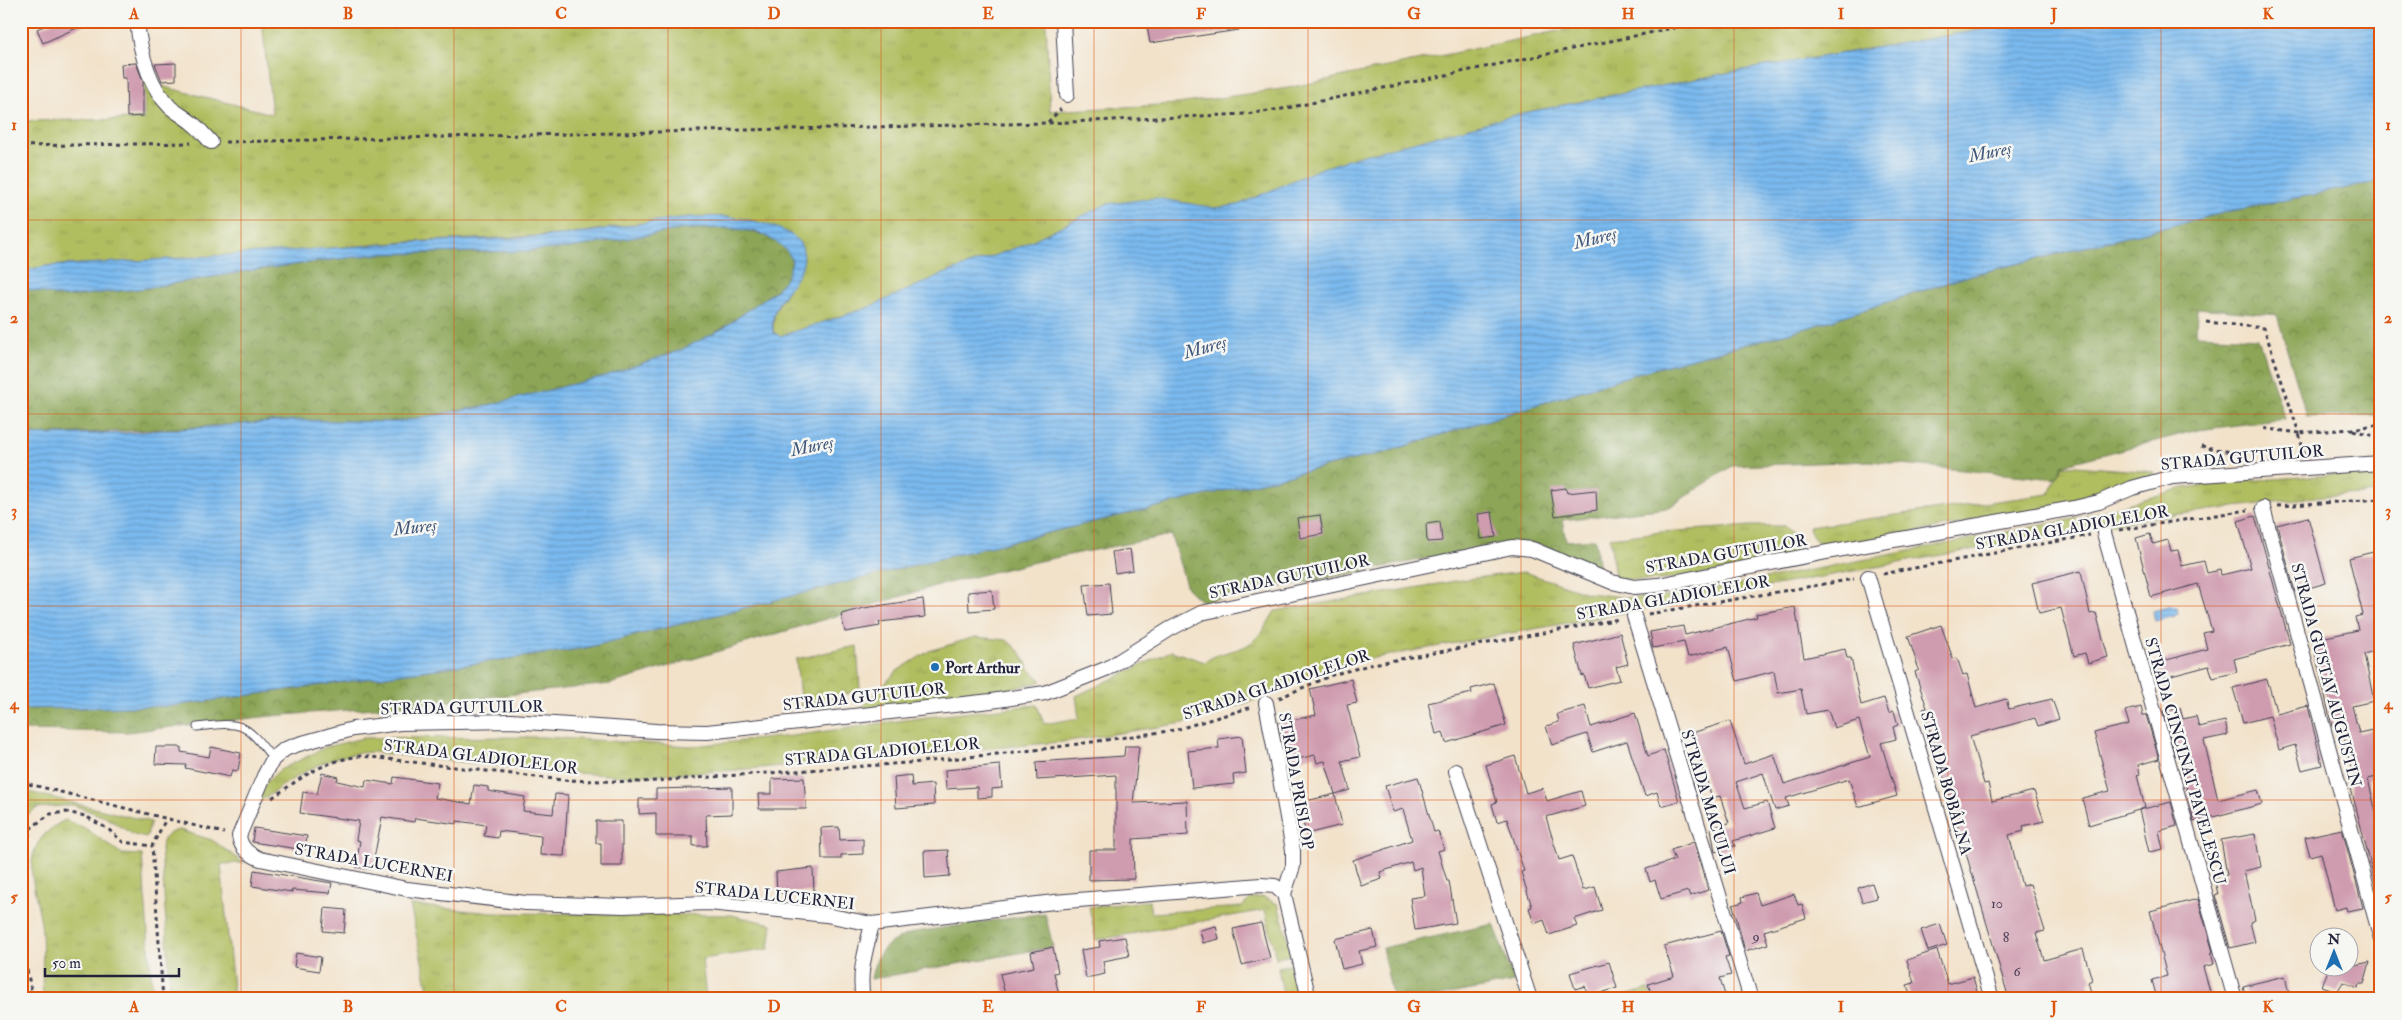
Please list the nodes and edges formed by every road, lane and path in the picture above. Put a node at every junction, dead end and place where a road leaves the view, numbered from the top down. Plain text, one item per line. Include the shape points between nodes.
1 (137, 21) edge
2 (1063, 21) edge
3 (1707, 21) edge
4 (1066, 95) dead end
5 (211, 142) junction
6 (21, 146) edge
7 (2206, 322) dead end
8 (2381, 424) edge
9 (2261, 428) dead end
10 (2352, 429) junction
11 (2298, 433) junction
12 (2381, 438) edge
13 (2381, 463) edge
14 (2308, 467) junction
15 (2381, 499) edge
16 (2262, 508) junction
17 (2104, 533) junction
18 (1868, 577) junction
19 (1634, 616) junction
20 (1266, 704) junction
21 (197, 727) dead end
22 (273, 759) junction
23 (1456, 771) dead end
24 (21, 782) edge
25 (271, 799) dead end
26 (166, 819) junction
27 (239, 836) junction
28 (152, 846) junction
29 (21, 860) edge
30 (21, 890) edge
31 (1284, 894) junction
32 (872, 924) junction
33 (2381, 938) edge
34 (33, 999) edge
35 (164, 999) edge
36 (863, 999) edge
37 (1309, 999) edge
38 (1530, 999) edge
39 (1750, 999) edge
40 (1992, 999) edge
41 (2235, 999) edge

1 - 5 street via 157,93
2 - 4 street
3 - 5 path via 1246,114 1047,123
5 - 6 path
7 - 11 path via 2264,328
8 - 10 path
9 - 11 path
10 - 11 path
10 - 12 path
11 - 14 path
13 - 14 street, STRADA GUTUILOR
14 - 22 street, STRADA GUTUILOR via 2172,477 2074,508 1658,585 1634,587 1612,582 1532,549 1512,547 1201,613 1108,668 1045,692 991,701 707,732 511,721 400,723 321,737 285,749
15 - 16 path, STRADA GLADIOLELOR
16 - 17 path, STRADA GLADIOLELOR
16 - 33 street, STRADA GUSTAV AUGUSTIN
17 - 18 path, STRADA GLADIOLELOR
17 - 41 street, STRADA CINCINAT PAVELESCU
18 - 19 path, STRADA GLADIOLELOR
18 - 40 street, STRADA BOBÂLNA
19 - 20 path, STRADA GLADIOLELOR via 1373,664 1332,675
19 - 39 street, STRADA MACULUI
20 - 25 path, STRADA GLADIOLELOR via 1175,730 1043,749 921,762 641,782 562,780 362,756 343,758 311,771
20 - 31 street, STRADA PRISLOP via 1293,850 1293,866
21 - 22 lane via 242,725 251,731
22 - 27 street
23 - 38 street
24 - 26 path
26 - 27 path
26 - 28 path
27 - 32 street, STRADA LUCERNEI via 240,844 248,854 260,859 407,889 526,903 623,906 710,903 826,915
28 - 29 path via 123,842 85,816 66,812 50,814 31,828
28 - 35 path
30 - 34 path via 27,970
31 - 32 street, STRADA LUCERNEI via 1275,886 1261,885 1054,902
31 - 37 street
32 - 36 street via 862,963

